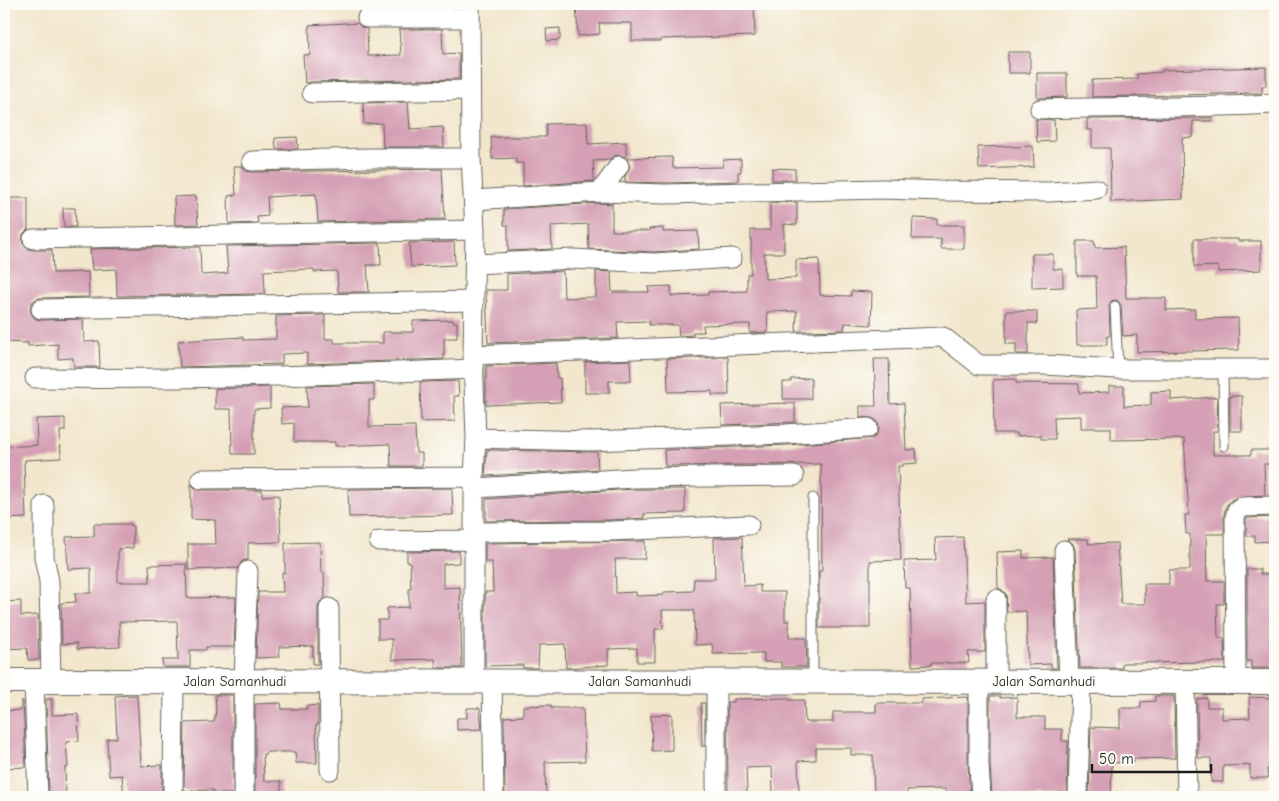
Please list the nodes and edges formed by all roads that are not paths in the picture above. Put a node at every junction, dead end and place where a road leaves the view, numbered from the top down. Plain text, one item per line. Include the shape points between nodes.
1 (469, 11) edge
2 (367, 18) dead end
3 (470, 90) junction
4 (312, 93) dead end
5 (1275, 104) edge
6 (1040, 109) dead end
7 (471, 158) junction
8 (252, 161) dead end
9 (619, 166) dead end
10 (1096, 189) dead end
11 (600, 192) junction
12 (474, 200) junction
13 (475, 230) junction
14 (32, 239) dead end
15 (732, 258) dead end
16 (474, 264) junction
17 (474, 301) junction
18 (1115, 306) dead end
19 (41, 309) dead end
20 (473, 362) junction
21 (1118, 369) junction
22 (1223, 369) junction
23 (1275, 369) edge
24 (34, 378) dead end
25 (868, 428) dead end
26 (476, 438) junction
27 (1224, 446) dead end
28 (794, 476) dead end
29 (201, 479) dead end
30 (474, 483) junction
31 (813, 498) dead end
32 (44, 505) dead end
33 (1275, 506) edge
34 (749, 526) dead end
35 (474, 536) junction
36 (379, 541) dead end
37 (1064, 550) dead end
38 (248, 571) dead end
39 (996, 599) dead end
40 (329, 608) dead end
41 (4, 681) edge
42 (43, 681) junction
43 (174, 681) junction
44 (244, 681) junction
45 (329, 681) junction
46 (483, 681) junction
47 (716, 681) junction
48 (813, 681) junction
49 (988, 681) junction
50 (1075, 681) junction
51 (1185, 681) junction
52 (1236, 682) junction
53 (1275, 682) edge
54 (330, 770) dead end
55 (716, 788) dead end
56 (38, 797) edge
57 (173, 797) edge
58 (244, 797) edge
59 (494, 797) edge
60 (981, 797) edge
61 (1078, 797) edge
62 (1188, 797) edge

1 - 2 street
1 - 3 street
3 - 4 street
3 - 7 street
5 - 6 street
7 - 8 street
7 - 12 street
9 - 11 street
10 - 11 street via 1050,192 882,189 666,194
11 - 12 street
12 - 13 street
13 - 14 street
13 - 16 street
15 - 16 street via 654,263 573,259
16 - 17 street
17 - 19 street
17 - 20 street
18 - 21 lane
20 - 21 street via 942,337 979,365
20 - 24 street via 346,374
20 - 26 street
21 - 22 street
22 - 23 street
22 - 27 lane
25 - 26 street via 590,441
26 - 30 street
28 - 30 street
29 - 30 street
30 - 35 street
31 - 48 lane
32 - 42 street via 44,557 49,581
33 - 52 street via 1242,507 1235,517
34 - 35 street
35 - 36 street
35 - 46 street
37 - 50 street
38 - 44 street
39 - 49 street
40 - 45 street
41 - 42 street, Jalan Samanhudi
42 - 43 street, Jalan Samanhudi
42 - 56 street
43 - 44 street, Jalan Samanhudi
43 - 57 street
44 - 45 street, Jalan Samanhudi
44 - 58 street
45 - 46 street, Jalan Samanhudi
45 - 54 street
46 - 47 street, Jalan Samanhudi
46 - 59 street
47 - 48 street, Jalan Samanhudi
47 - 55 street
48 - 49 street, Jalan Samanhudi
49 - 50 street, Jalan Samanhudi
49 - 60 street via 979,765
50 - 51 street, Jalan Samanhudi
50 - 61 street
51 - 52 street, Jalan Samanhudi
51 - 62 street
52 - 53 street, Jalan Samanhudi

